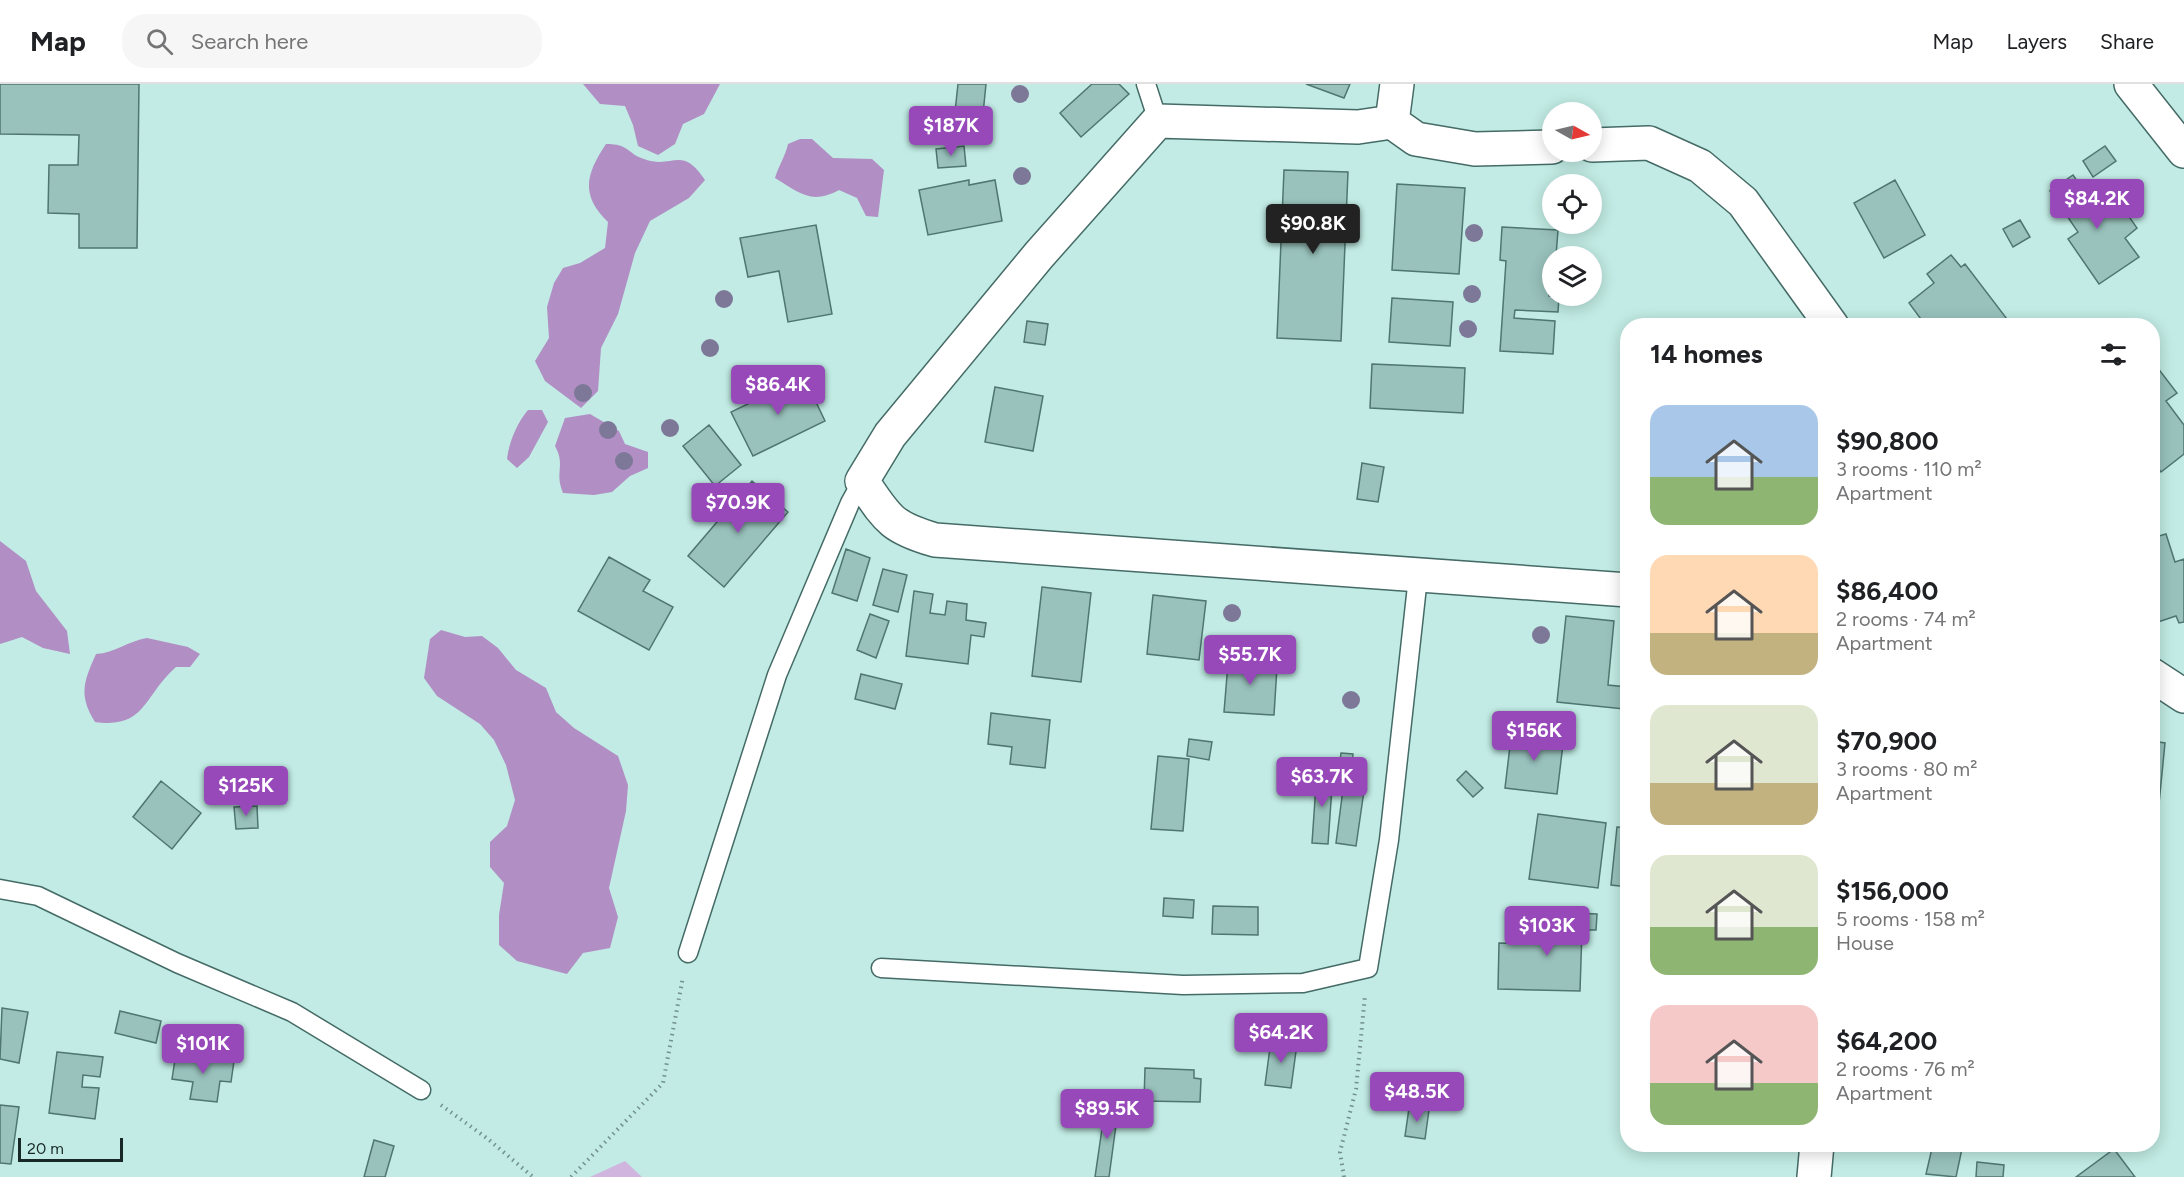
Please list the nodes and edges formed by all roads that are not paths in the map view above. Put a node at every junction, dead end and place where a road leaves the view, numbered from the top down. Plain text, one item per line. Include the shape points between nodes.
1 (1146, 84) edge
2 (1397, 84) edge
3 (2131, 84) edge
4 (1158, 121) junction
5 (1392, 122) junction
6 (1602, 145) edge
7 (1542, 147) edge
8 (2184, 151) edge
9 (1826, 318) edge
10 (862, 481) junction
11 (1418, 577) junction
12 (1620, 590) edge
13 (2160, 680) edge
14 (2184, 696) edge
15 (0, 889) edge
16 (688, 953) road end
17 (881, 968) dead end
18 (421, 1090) road end
19 (1816, 1152) edge
20 (1814, 1177) edge

1 - 4 lane
2 - 5 street
3 - 8 street
4 - 5 street via 1358,127
4 - 10 street via 1039,255 890,435
5 - 7 street via 1416,139 1475,149
6 - 9 street via 1649,143 1700,166 1743,202
10 - 11 street via 885,515 907,532 935,540
10 - 16 lane via 777,675
11 - 12 street
11 - 17 lane via 1389,840 1368,968 1303,983 1183,985
13 - 14 street
15 - 18 lane via 38,896 177,963 292,1012
19 - 20 street

